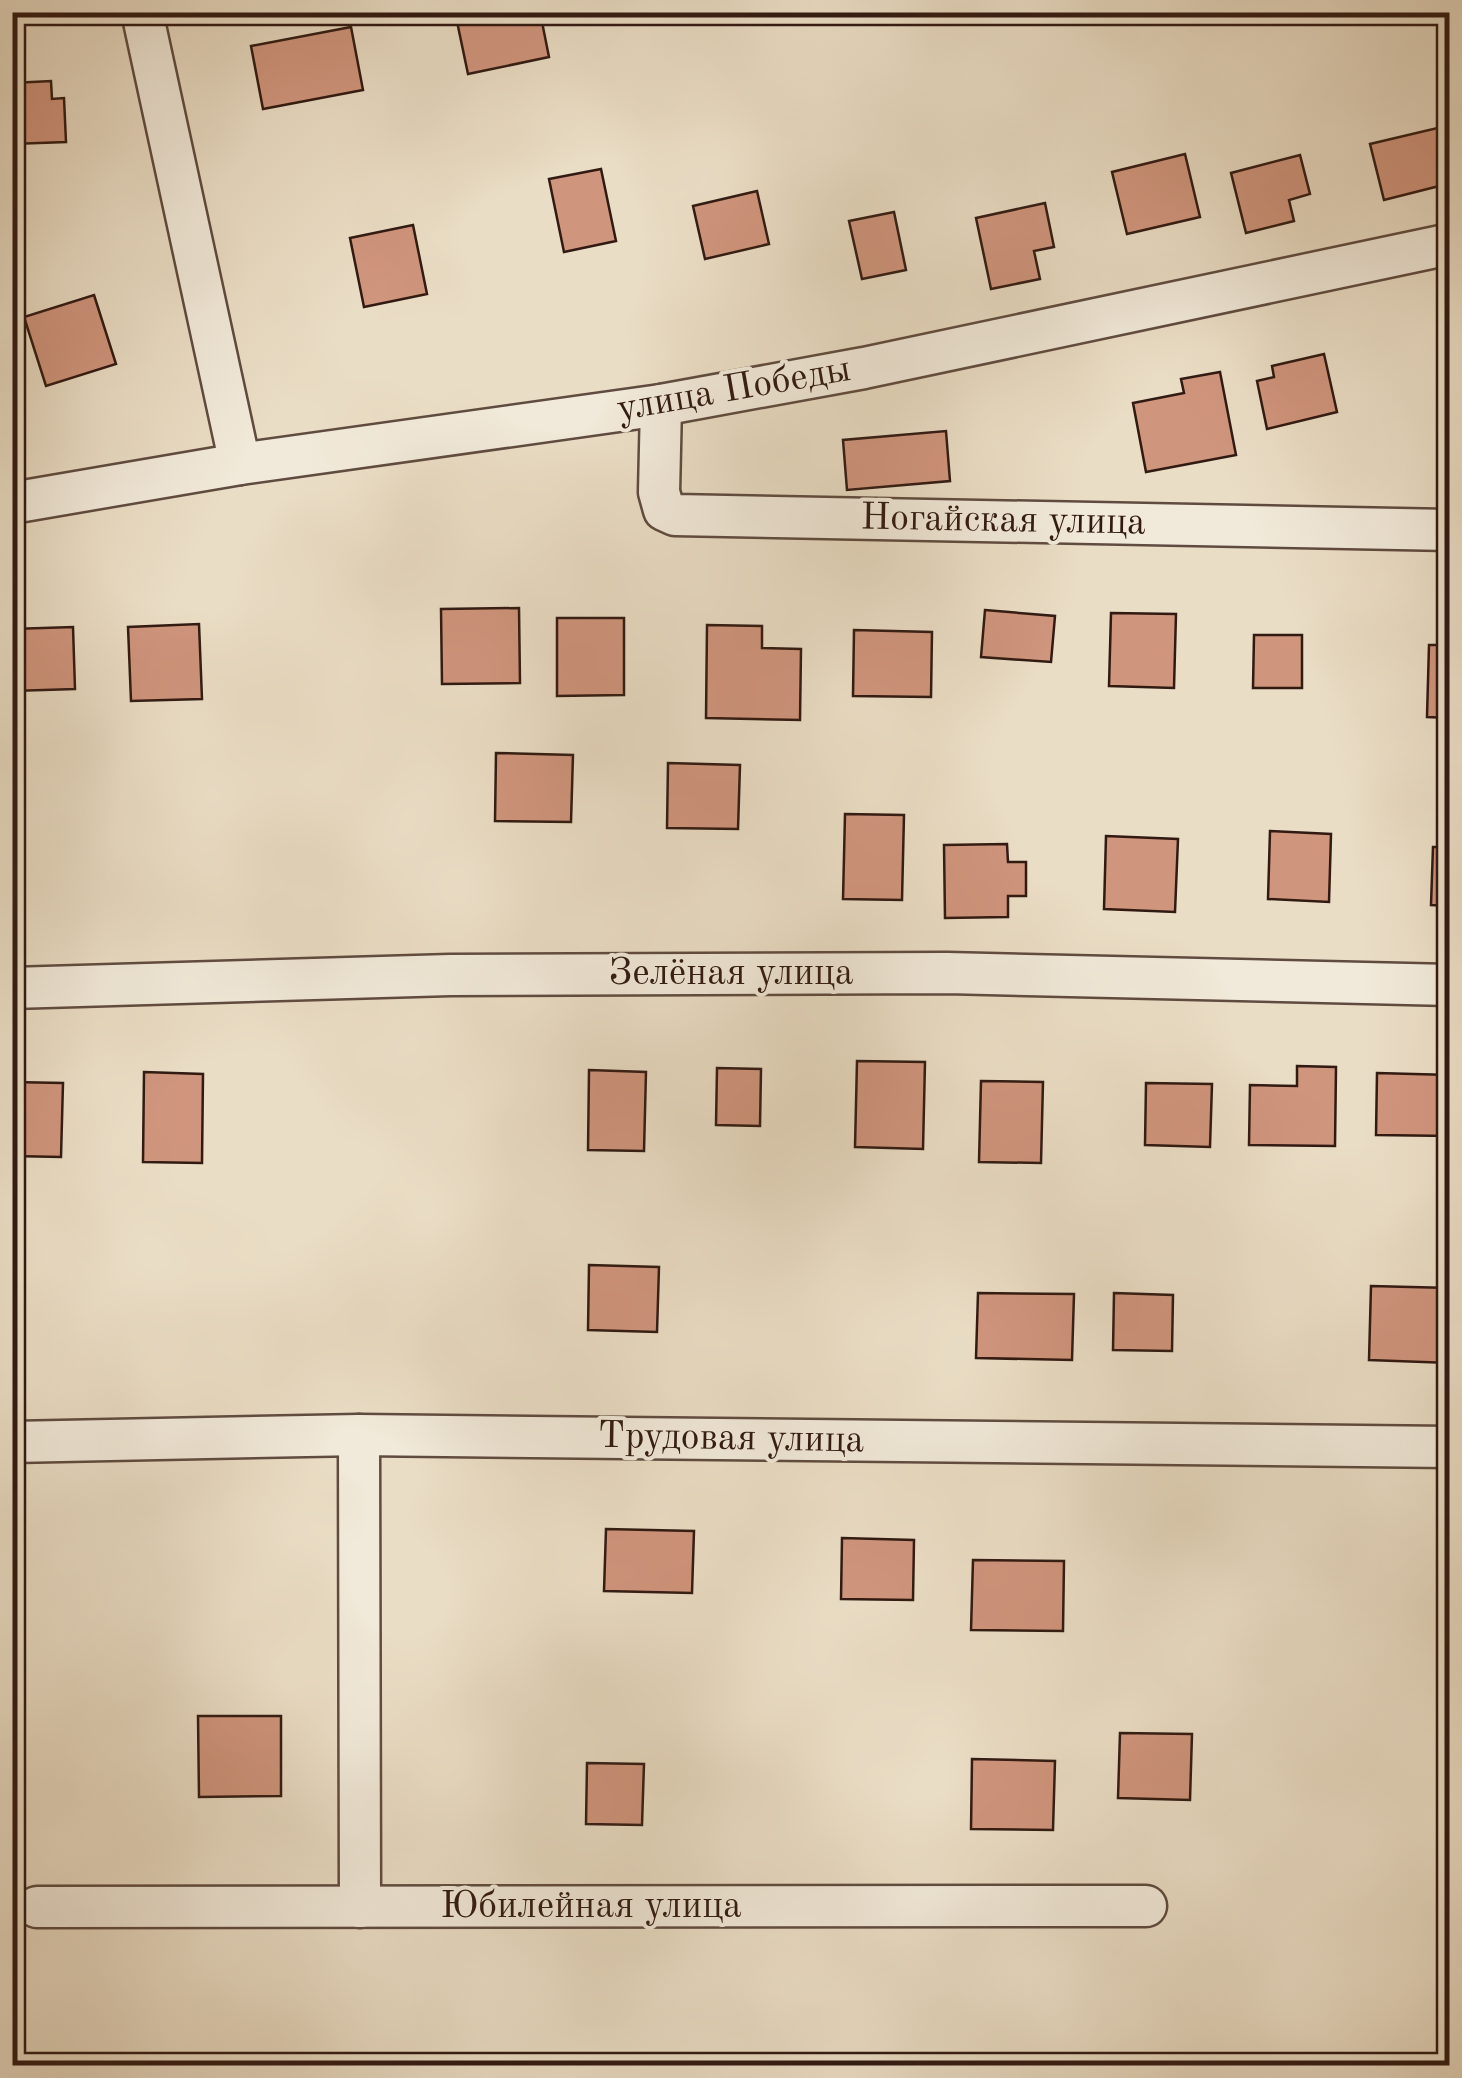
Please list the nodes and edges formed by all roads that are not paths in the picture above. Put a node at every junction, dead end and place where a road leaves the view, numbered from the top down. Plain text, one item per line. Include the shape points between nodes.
1 (142, 12) edge
2 (1450, 244) edge
3 (661, 405) junction
4 (240, 464) junction
5 (12, 503) edge
6 (1450, 530) edge
7 (1450, 985) edge
8 (12, 988) edge
9 (359, 1436) junction
10 (12, 1442) edge
11 (1450, 1447) edge
12 (1146, 1906) dead end
13 (360, 1907) junction
14 (37, 1908) dead end

1 - 4 street
2 - 3 street, улица Победы
3 - 4 street, улица Победы
3 - 6 street, Ногайская улица via 658,492 664,510 676,515
4 - 5 street, улица Победы
7 - 8 street, Зелёная улица via 907,974 450,975
9 - 10 street, Трудовая улица
9 - 11 street, Трудовая улица
9 - 13 street
12 - 13 street, Юбилейная улица
13 - 14 street, Юбилейная улица

